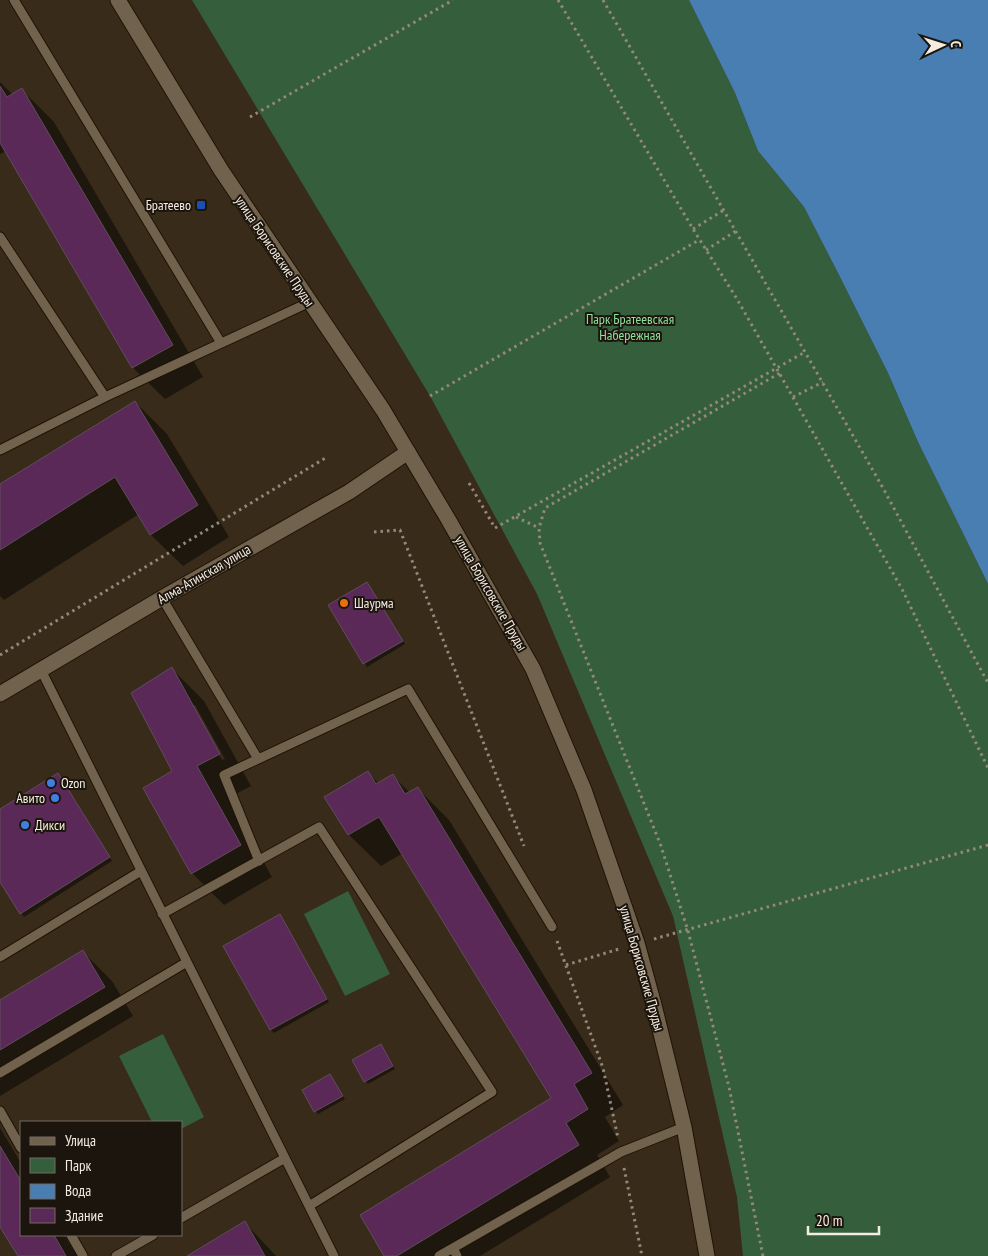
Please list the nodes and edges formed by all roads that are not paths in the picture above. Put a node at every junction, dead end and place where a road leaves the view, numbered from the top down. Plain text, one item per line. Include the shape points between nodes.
1 (14, 0) edge
2 (118, 0) edge
3 (0, 237) edge
4 (310, 302) junction
5 (221, 343) junction
6 (105, 397) junction
7 (0, 450) edge
8 (408, 452) junction
9 (162, 598) junction
10 (41, 670) junction
11 (0, 694) edge
12 (258, 760) junction
13 (260, 861) junction
14 (141, 871) junction
15 (162, 914) junction
16 (552, 927) dead end
17 (0, 957) edge
18 (187, 962) junction
19 (0, 1073) edge
20 (0, 1111) edge
21 (684, 1127) junction
22 (20, 1146) edge
23 (285, 1158) junction
24 (309, 1206) junction
25 (182, 1217) edge
26 (72, 1236) edge
27 (151, 1236) edge
28 (455, 1252) edge
29 (83, 1256) edge
30 (116, 1256) edge
31 (334, 1256) edge
32 (439, 1256) edge
33 (707, 1256) edge

1 - 5 lane
2 - 4 street, улица Борисовские Пруды via 221,170
3 - 6 lane
4 - 5 lane
4 - 8 street, улица Борисовские Пруды
5 - 6 lane
6 - 7 lane
8 - 9 street, Алма-Атинская улица via 349,492
8 - 21 street, улица Борисовские Пруды via 533,669 584,790 637,943
9 - 10 street, Алма-Атинская улица
9 - 12 lane
10 - 11 street, Алма-Атинская улица
10 - 14 lane
12 - 13 lane via 224,775
12 - 16 lane via 408,689
13 - 15 lane
13 - 24 lane via 320,827 492,1092
14 - 15 lane
14 - 17 lane
15 - 18 lane
18 - 19 lane
18 - 23 lane
20 - 22 lane
21 - 28 lane via 621,1152
21 - 33 street, улица Борисовские Пруды
23 - 24 lane
23 - 25 lane
24 - 31 lane
26 - 29 lane
27 - 30 lane
28 - 32 lane

